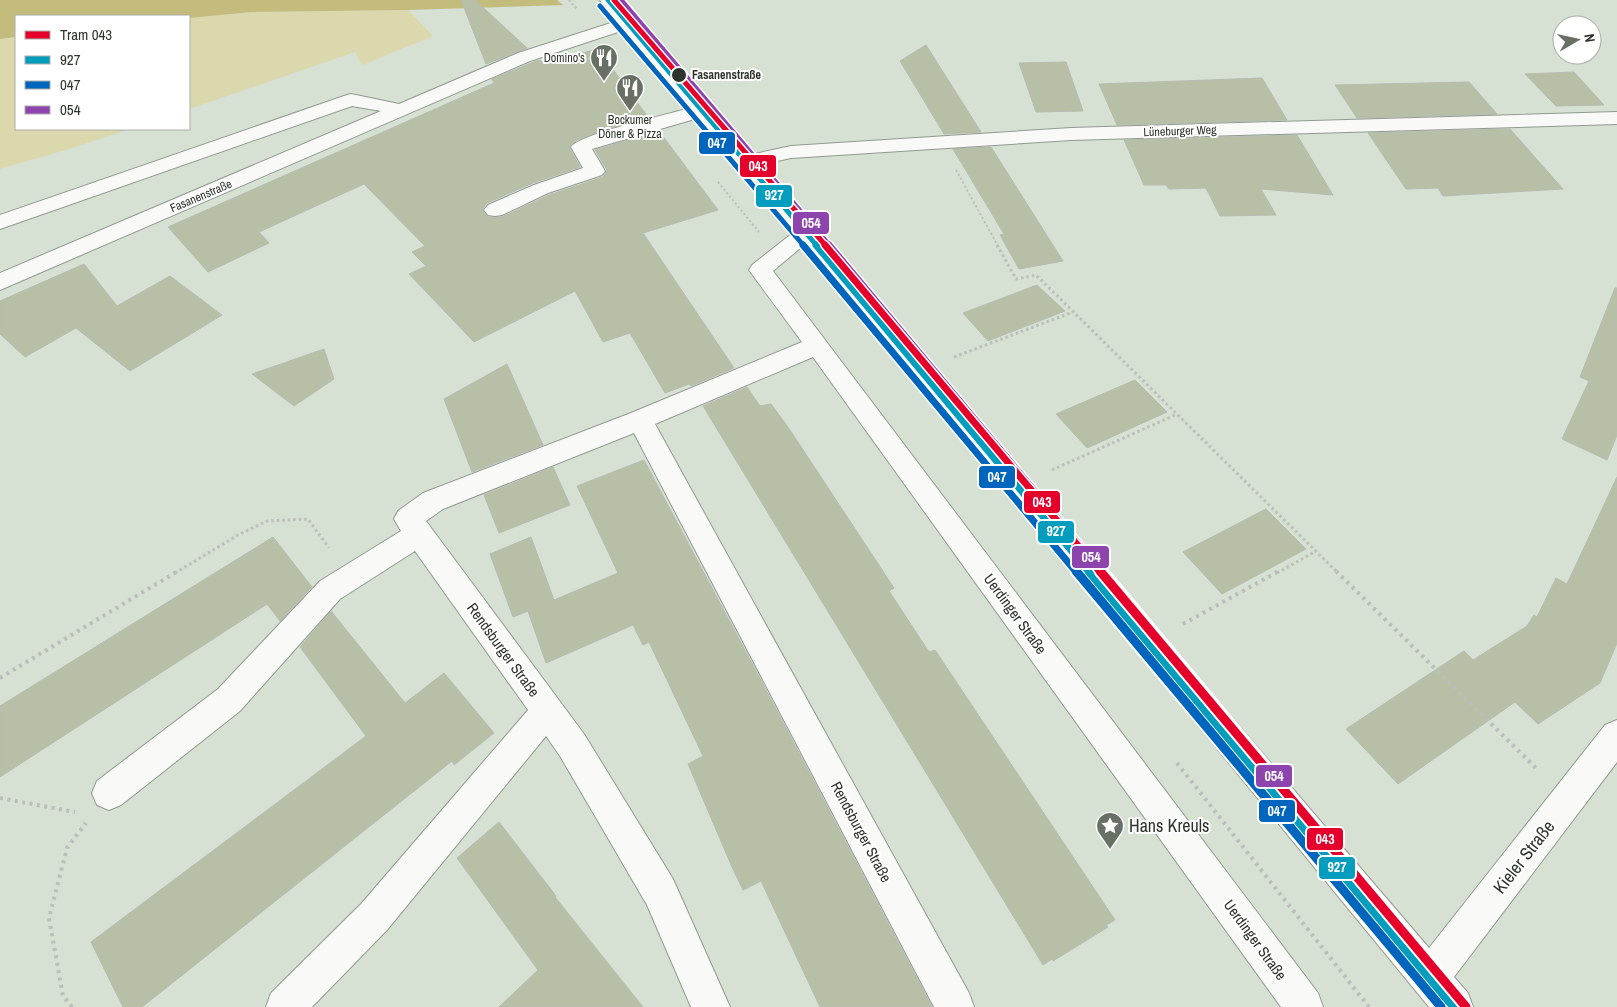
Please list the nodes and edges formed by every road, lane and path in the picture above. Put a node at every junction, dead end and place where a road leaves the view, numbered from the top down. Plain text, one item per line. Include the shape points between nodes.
1 (608, 0) edge
2 (627, 23) junction
3 (402, 110) junction
4 (702, 111) junction
5 (1617, 118) edge
6 (941, 142) junction
7 (745, 162) junction
8 (495, 210) dead end
9 (0, 222) edge
10 (806, 233) junction
11 (0, 282) edge
12 (1073, 312) junction
13 (817, 345) junction
14 (920, 369) junction
15 (1177, 414) junction
16 (640, 420) junction
17 (1018, 486) junction
18 (419, 534) junction
19 (1316, 551) junction
20 (350, 577) junction
21 (1149, 642) junction
22 (0, 678) edge
23 (547, 711) junction
24 (1617, 736) edge
25 (0, 798) edge
26 (1568, 799) junction
27 (101, 804) junction
28 (1430, 978) junction
29 (72, 1007) edge
30 (285, 1007) edge
31 (711, 1007) edge
32 (955, 1007) edge
33 (1304, 1007) edge
34 (1454, 1007) edge

1 - 2 street
2 - 3 street, Fasanenstraße via 524,57
2 - 4 street
3 - 9 street via 351,100
3 - 11 street, Fasanenstraße
4 - 7 street
4 - 8 street via 581,147 595,171 541,189
5 - 6 street, Lüneburger Weg via 1081,134
6 - 7 street, Lüneburger Weg via 790,152
6 - 12 path via 1016,279 1036,275
7 - 10 street
10 - 13 street, Uerdinger Straße via 760,270
10 - 14 street
12 - 14 path
12 - 15 path
13 - 16 street, Rendsburger Straße
13 - 33 street, Uerdinger Straße
14 - 17 street
15 - 17 path
15 - 19 path
16 - 18 street, Rendsburger Straße via 433,501 408,519
16 - 32 street, Rendsburger Straße
17 - 21 street
18 - 20 street
18 - 23 street, Rendsburger Straße
19 - 21 path
19 - 26 path
20 - 22 path via 308,519 267,521 238,534
20 - 27 street via 330,590 229,700
21 - 28 street
23 - 30 street via 374,917
23 - 31 street, Rendsburger Straße via 572,745 660,892
24 - 26 street, Kieler Straße
25 - 27 path
26 - 28 street, Kieler Straße
27 - 29 path via 67,848 49,918 63,996
28 - 34 street

